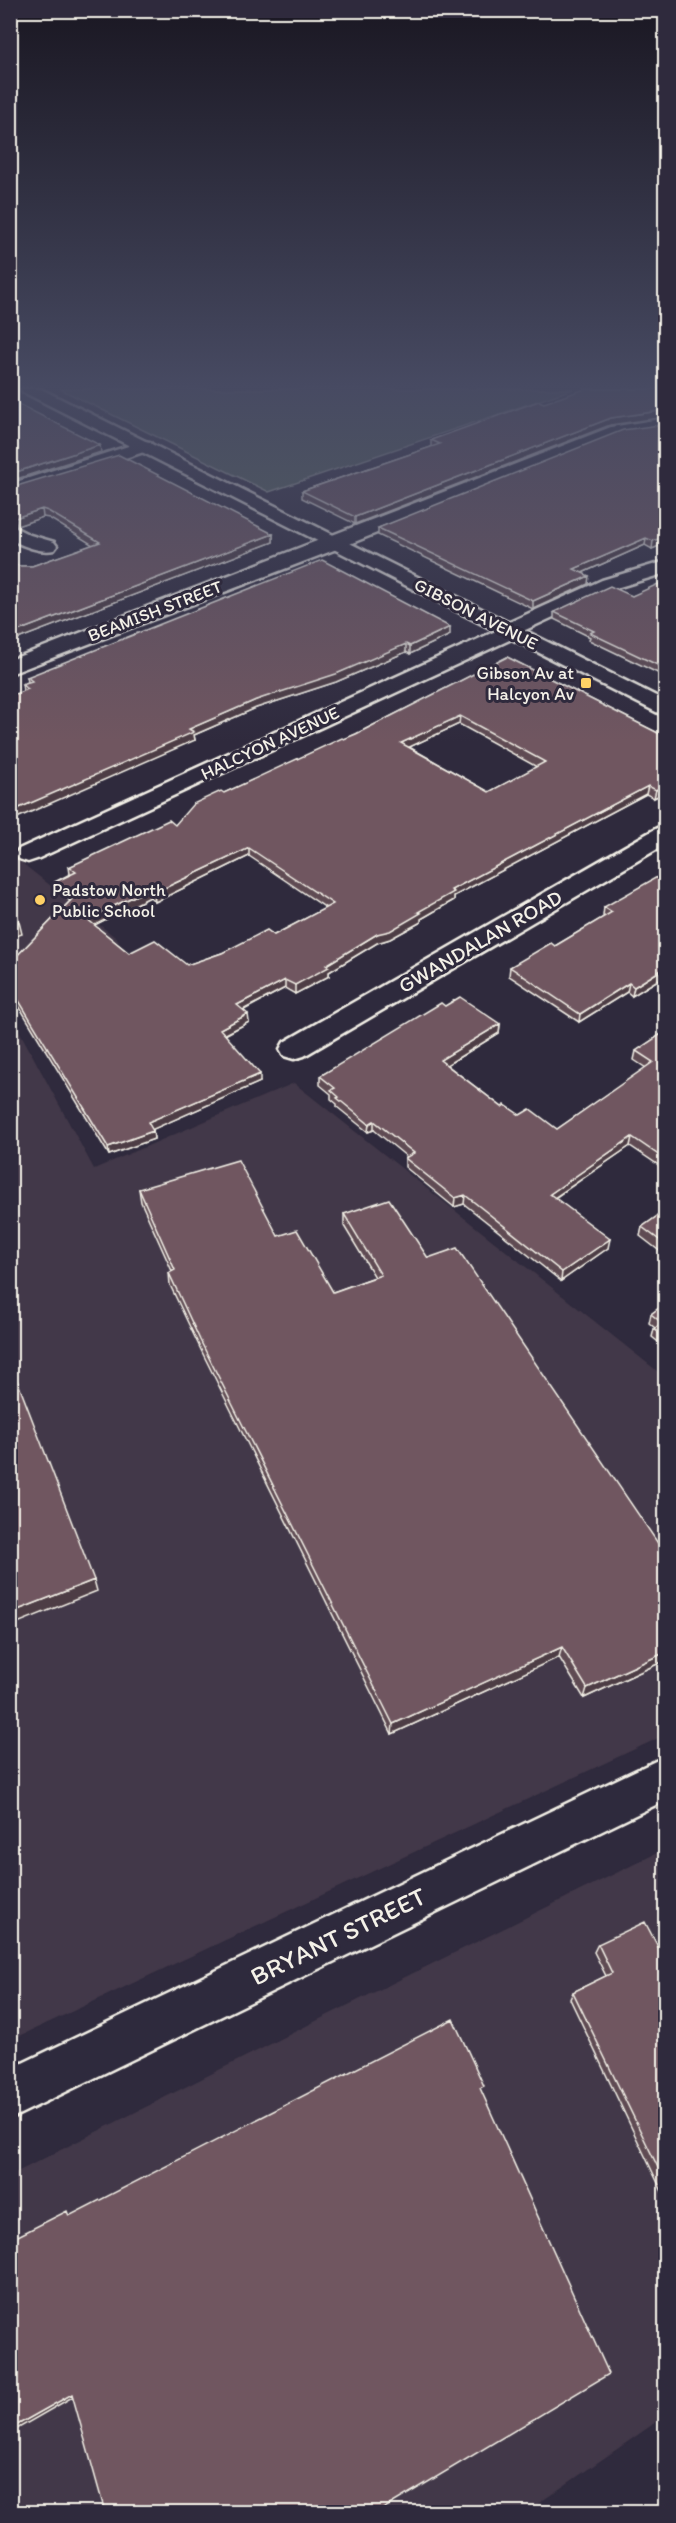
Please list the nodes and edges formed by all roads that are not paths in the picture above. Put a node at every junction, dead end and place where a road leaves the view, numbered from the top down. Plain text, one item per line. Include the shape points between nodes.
1 (264, 507) edge
2 (424, 507) edge
3 (10, 531) edge
4 (334, 542) junction
5 (47, 546) dead end
6 (666, 567) edge
7 (509, 631) junction
8 (10, 668) edge
9 (666, 710) edge
10 (666, 832) edge
11 (28, 854) dead end
12 (294, 1049) dead end
13 (666, 1777) edge
14 (10, 2095) edge

1 - 4 street, GIBSON AVENUE
2 - 4 street, BEAMISH STREET
3 - 5 street
4 - 7 street, GIBSON AVENUE
4 - 8 street, BEAMISH STREET
6 - 7 street, HALCYON AVENUE via 609,584
7 - 9 street, GIBSON AVENUE
7 - 11 street, HALCYON AVENUE
10 - 12 street, GWANDALAN ROAD
13 - 14 street, BRYANT STREET

